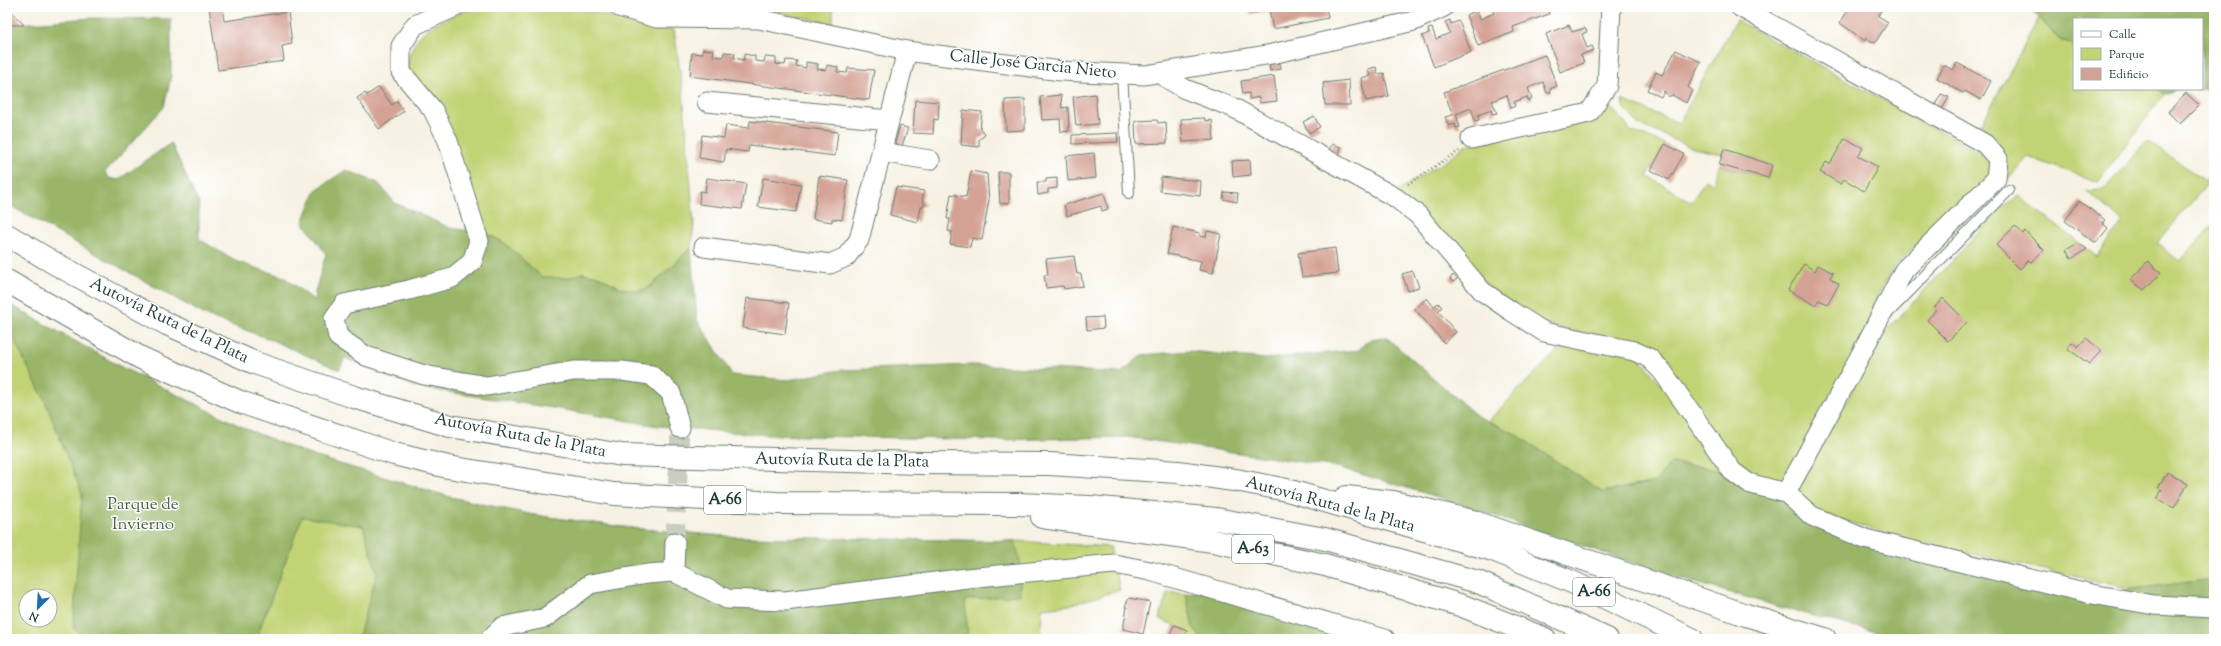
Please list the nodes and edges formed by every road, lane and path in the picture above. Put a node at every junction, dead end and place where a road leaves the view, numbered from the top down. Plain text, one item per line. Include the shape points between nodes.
1 (455, 7) edge
2 (620, 7) edge
3 (1444, 7) edge
4 (1611, 7) edge
5 (1740, 7) edge
6 (907, 51) junction
7 (1158, 73) junction
8 (1122, 74) junction
9 (707, 102) dead end
10 (889, 120) junction
11 (1471, 139) joint
12 (881, 152) junction
13 (930, 160) dead end
14 (2009, 190) dead end
15 (1129, 193) dead end
16 (1390, 195) junction
17 (7, 235) edge
18 (704, 247) dead end
19 (7, 280) edge
20 (1875, 327) junction
21 (680, 428) tunnel mouth
22 (1287, 490) junction
23 (1786, 493) junction
24 (949, 505) junction
25 (675, 542) tunnel mouth
26 (674, 572) junction
27 (2214, 608) edge
28 (490, 639) edge
29 (1385, 639) edge
30 (1545, 639) edge
31 (1607, 639) edge
32 (1692, 639) edge
33 (1825, 639) edge

1 - 21 street via 415,25 401,46 401,72 433,110 448,141 479,241 472,262 452,278 344,304 334,318 338,337 366,356 424,375 487,386 574,371 622,371 651,375 671,394
2 - 6 street, Calle José García Nieto via 658,18 759,19
3 - 7 street, Calle José García Nieto via 1414,21 1287,51
4 - 11 street via 1607,86 1589,113
5 - 20 street via 1985,144 1998,159 1996,179 1904,270
6 - 8 street, Calle José García Nieto via 1061,71
6 - 10 street
7 - 8 street, Calle José García Nieto
7 - 16 street via 1185,89 1234,108
8 - 15 lane
9 - 10 street
10 - 12 street
11 - 16 path via 1449,159
12 - 13 street
12 - 18 street via 859,240 846,257 830,264
14 - 20 lane
16 - 23 street via 1418,215 1482,291 1510,311 1544,332 1634,351 1649,358 1662,371 1732,471 1748,483
17 - 22 highway, Autovía Ruta de la Plata / A-66 via 167,324 255,363 354,398 478,432 622,455 1049,464 1178,472
19 - 24 highway, Autovía Ruta de la Plata / A-66 via 141,358 240,402 394,454 448,467 614,494 776,503
20 - 23 street
22 - 32 highway, Autovía Ruta de la Plata / A-66 via 1493,550 1572,582
22 - 33 highway via 1393,502 1472,521
23 - 27 street via 1812,516 1865,540 2092,594 2154,605
24 - 30 highway, A-63 via 1213,541 1325,565 1463,606
24 - 31 highway, Autovía Ruta de la Plata / A-66 via 1090,507 1216,518 1325,539 1478,582
25 - 26 street
26 - 28 street via 590,584 545,618 502,627
26 - 29 street via 727,599 786,602 967,578 1114,564 1150,570

